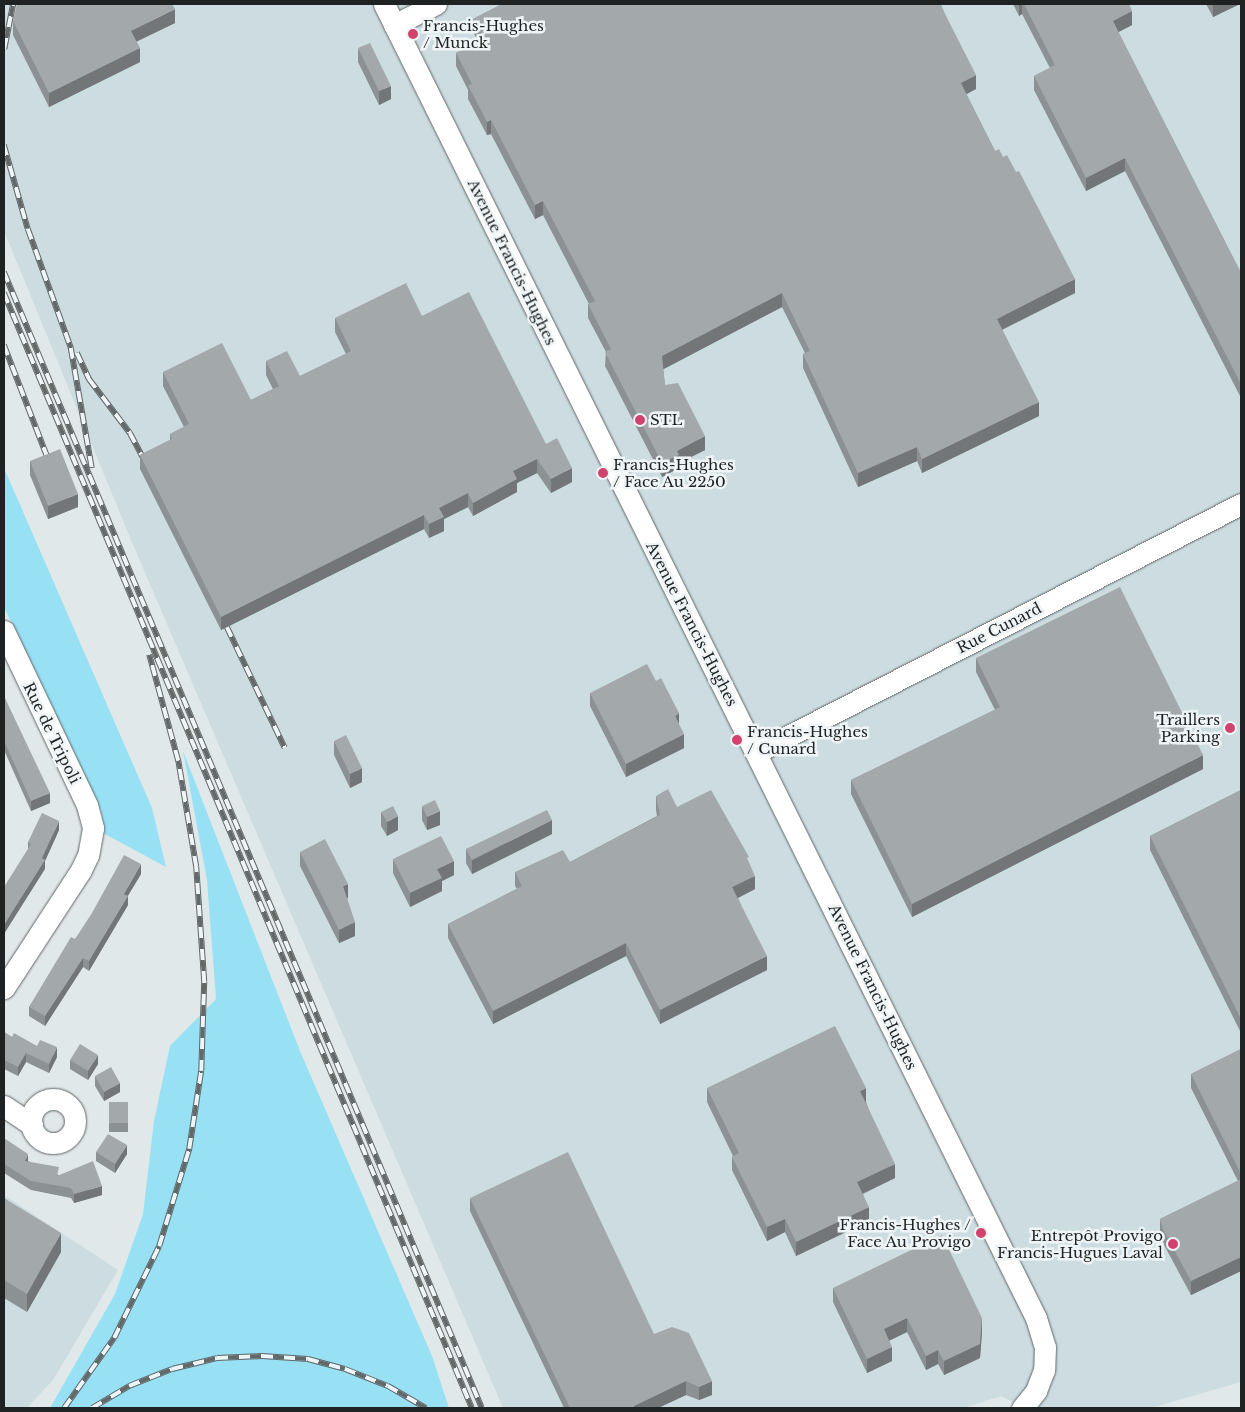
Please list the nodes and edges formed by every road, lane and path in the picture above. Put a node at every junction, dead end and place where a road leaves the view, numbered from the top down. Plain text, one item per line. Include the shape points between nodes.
1 (384, 4) edge
2 (436, 4) edge
3 (394, 25) junction
4 (1241, 504) edge
5 (4, 632) edge
6 (757, 752) junction
7 (4, 988) edge
8 (4, 1106) edge
9 (32, 1125) dead end
10 (1022, 1408) edge

1 - 3 street, Avenue Francis-Hughes
2 - 3 street
3 - 6 street, Avenue Francis-Hughes
4 - 6 street, Rue Cunard
5 - 7 street, Rue de Tripoli via 87,805 93,836 81,870
6 - 10 street, Avenue Francis-Hughes via 1039,1325 1045,1347 1044,1370 1036,1391
8 - 9 street

